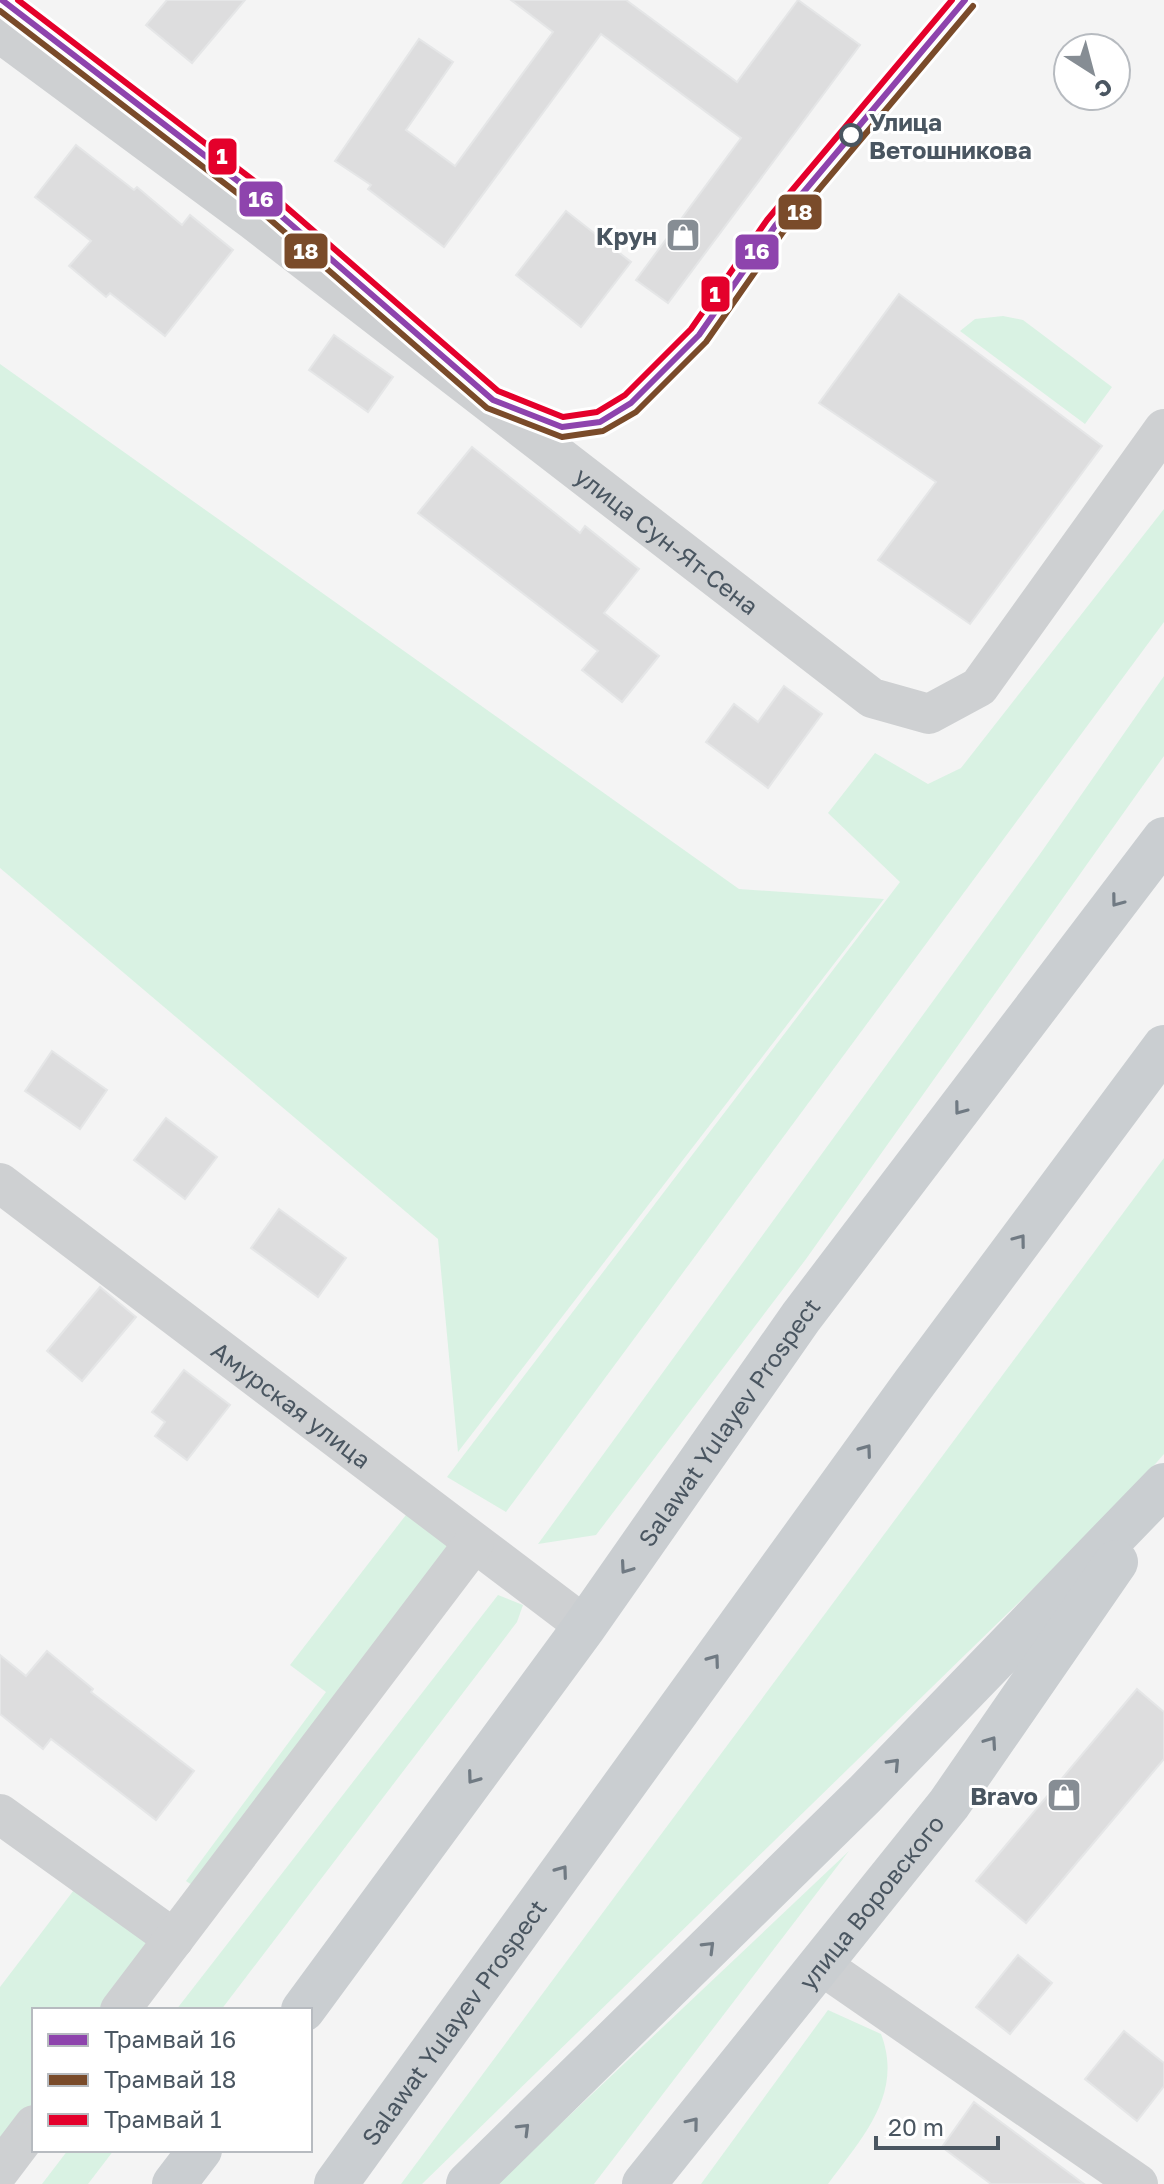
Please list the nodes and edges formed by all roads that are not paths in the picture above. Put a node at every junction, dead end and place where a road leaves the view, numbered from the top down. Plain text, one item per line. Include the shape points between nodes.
1 (0, 33) edge
2 (1164, 429) edge
3 (1164, 839) edge
4 (1164, 1047) edge
5 (0, 1183) edge
6 (1164, 1485) edge
7 (1164, 1492) edge
8 (474, 1543) junction
9 (585, 1626) junction
10 (0, 1814) edge
11 (174, 1939) junction
12 (821, 1965) junction
13 (122, 2008) edge
14 (304, 2008) edge
15 (32, 2128) edge
16 (0, 2170) edge
17 (336, 2184) edge
18 (468, 2184) edge
19 (644, 2184) edge
20 (1138, 2184) edge

1 - 2 street, улица Сун-Ят-Сена via 253,220 872,698 929,714 979,687
3 -> 9 main road, Salawat Yulayev Prospect via 801,1317
17 -> 4 main road, Salawat Yulayev Prospect via 903,1398
5 - 8 street, Амурская улица
18 -> 6 main road via 865,1794
12 -> 7 main road, улица Воровского via 949,1804
8 - 9 street, Амурская улица
8 - 11 street
9 -> 14 main road, Salawat Yulayev Prospect
10 - 11 street
11 - 13 street
19 -> 12 main road, улица Воровского
12 - 20 street
15 - 16 street

